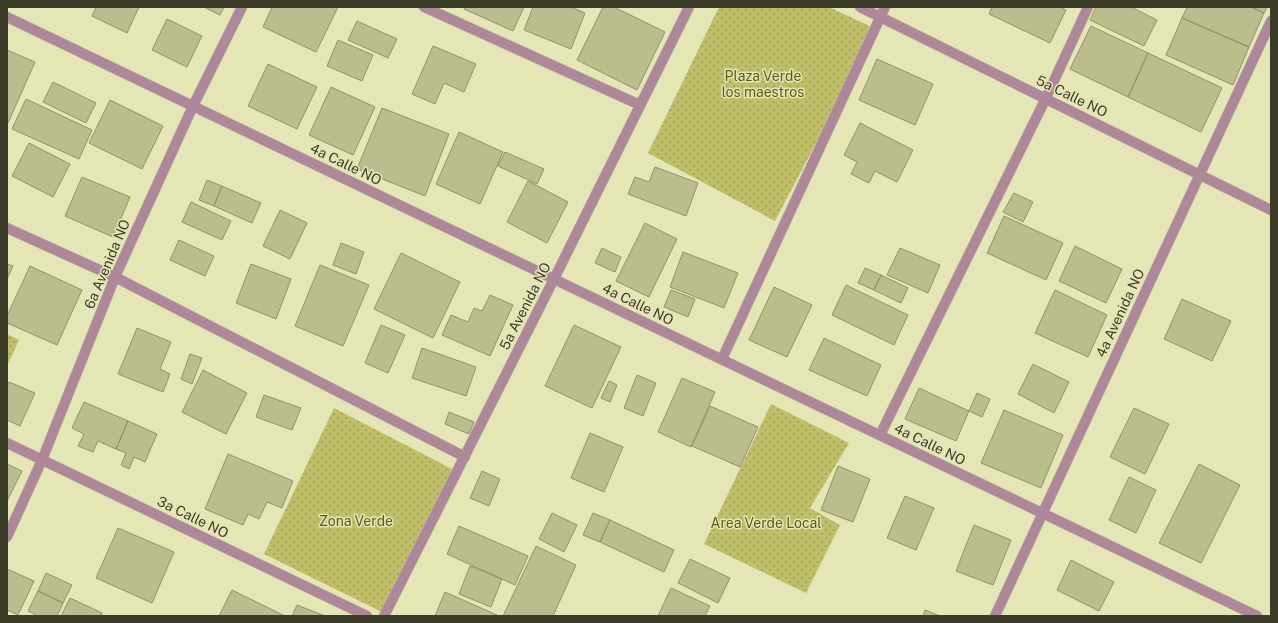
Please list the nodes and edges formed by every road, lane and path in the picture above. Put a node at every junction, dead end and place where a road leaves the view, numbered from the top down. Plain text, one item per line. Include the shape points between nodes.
1 (242, 7) edge
2 (424, 7) edge
3 (689, 7) edge
4 (860, 7) edge
5 (885, 7) edge
6 (1088, 7) edge
7 (7, 17) edge
8 (881, 17) junction
9 (1271, 21) edge
10 (1046, 98) junction
11 (640, 105) junction
12 (193, 106) junction
13 (1200, 175) junction
14 (1271, 210) edge
15 (7, 228) edge
16 (115, 277) junction
17 (554, 279) junction
18 (722, 360) junction
19 (880, 436) junction
20 (7, 443) edge
21 (465, 457) junction
22 (42, 460) junction
23 (1043, 513) junction
24 (7, 537) edge
25 (367, 616) edge
26 (384, 616) edge
27 (995, 616) edge
28 (1257, 616) edge

1 - 12 street, 6a Avenida NO
2 - 11 street
3 - 11 street, 5a Avenida NO
4 - 8 street, 5a Calle NO
5 - 8 street
6 - 10 street
7 - 12 street, 4a Calle NO
8 - 10 street, 5a Calle NO
8 - 18 street
9 - 13 street, 4a Avenida NO
10 - 13 street, 5a Calle NO
10 - 19 street
11 - 17 street, 5a Avenida NO
12 - 16 street, 6a Avenida NO
12 - 17 street, 4a Calle NO
13 - 14 street, 5a Calle NO
13 - 23 street, 4a Avenida NO
15 - 16 street
16 - 21 street
16 - 22 street, 6a Avenida NO
17 - 18 street, 4a Calle NO
17 - 21 street, 5a Avenida NO
18 - 19 street, 4a Calle NO
19 - 23 street, 4a Calle NO
20 - 22 street, 3a Calle NO
21 - 26 street, 5a Avenida NO
22 - 24 street, 6a Avenida NO
22 - 25 street, 3a Calle NO
23 - 27 street, 4a Avenida NO
23 - 28 street, 4a Calle NO

